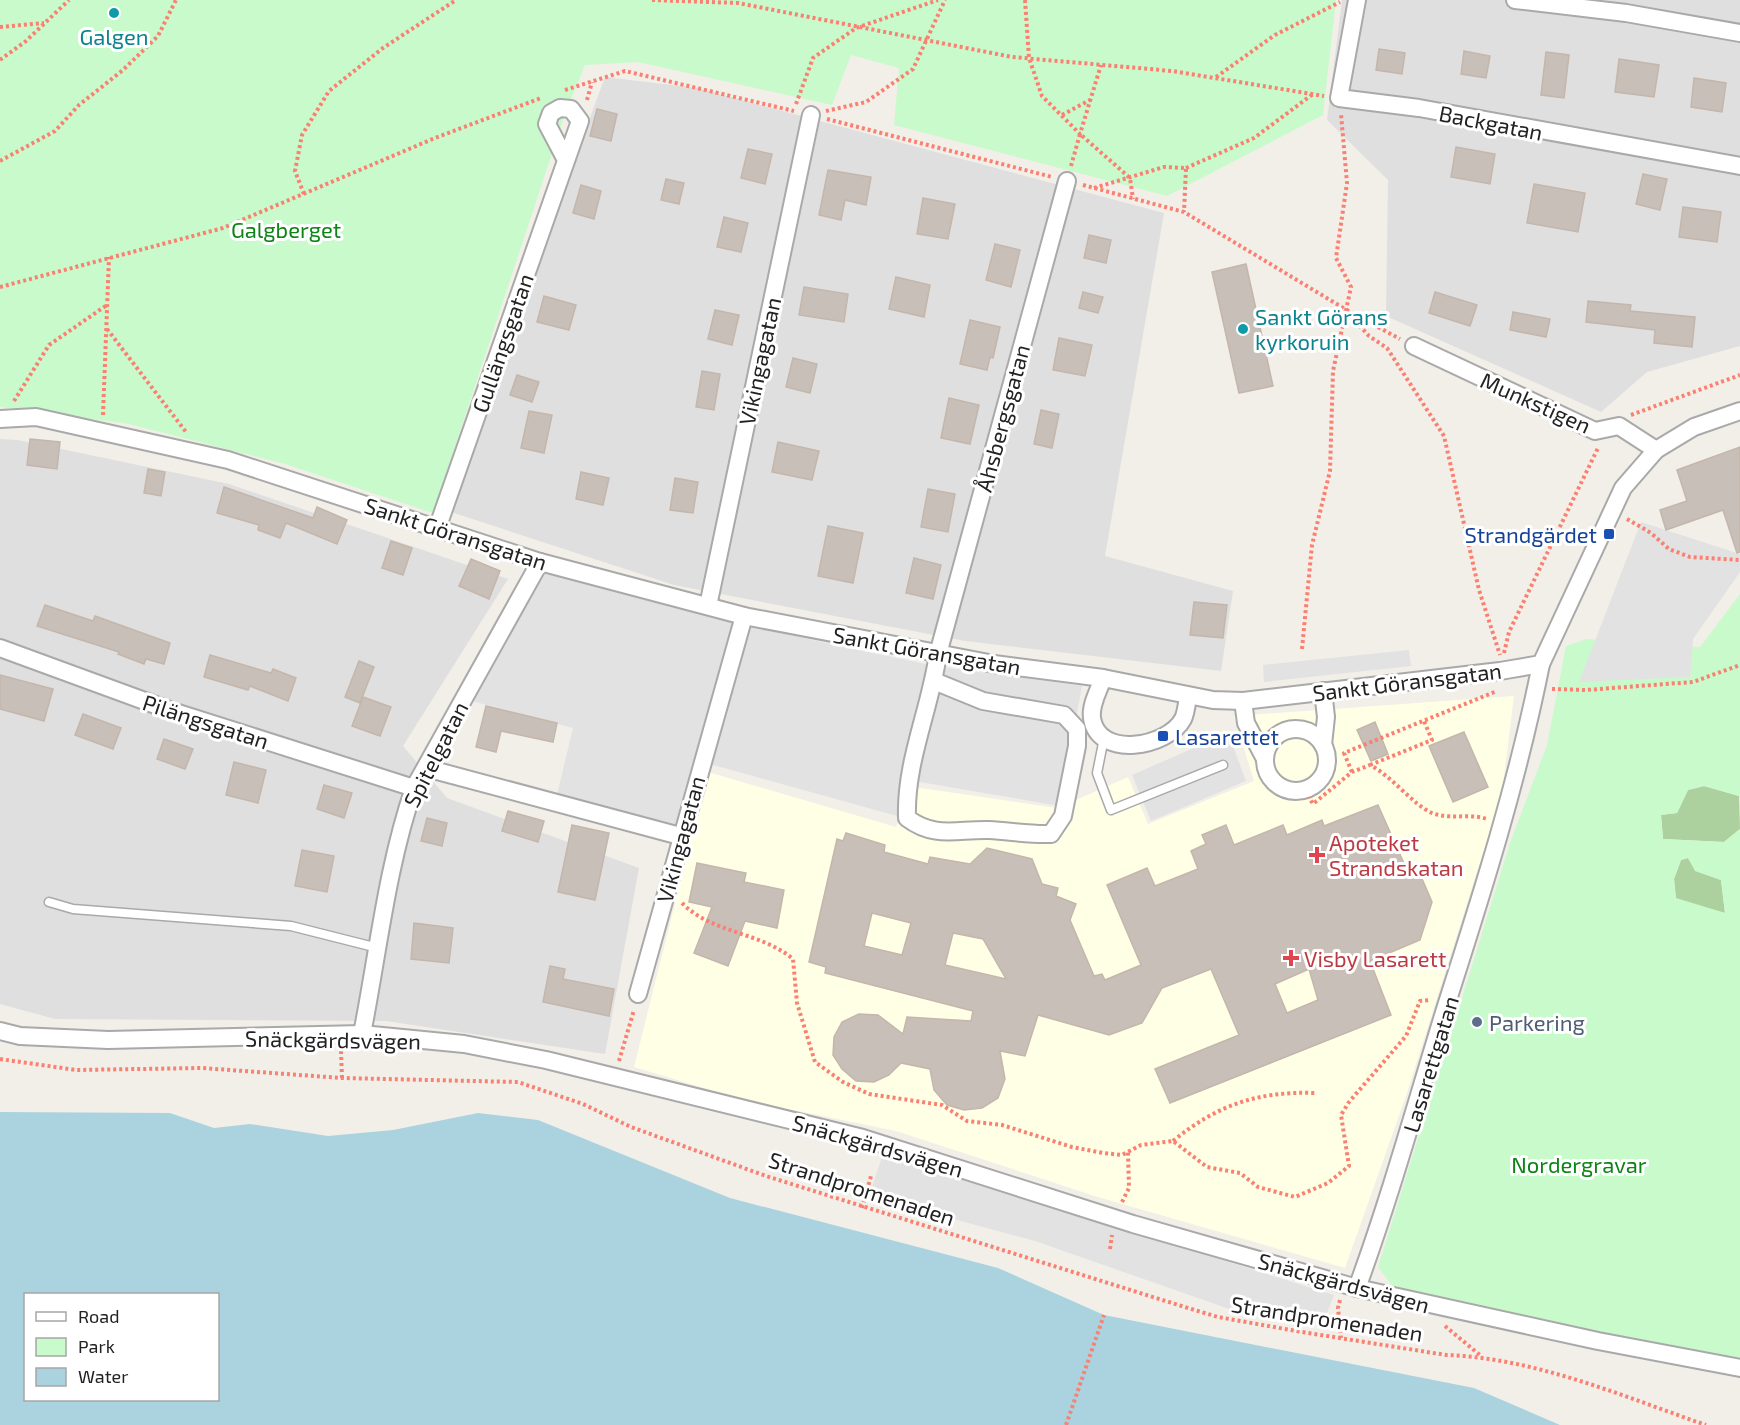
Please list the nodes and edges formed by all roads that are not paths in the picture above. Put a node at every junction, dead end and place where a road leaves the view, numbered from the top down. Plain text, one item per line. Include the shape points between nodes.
1 (1357, 0) edge
2 (1515, 0) edge
3 (1740, 33) edge
4 (811, 115) road end
5 (566, 160) dead end
6 (1740, 166) edge
7 (1067, 181) road end
8 (1414, 346) road end
9 (1740, 411) edge
10 (1, 422) edge
11 (1656, 450) junction
12 (438, 526) junction
13 (540, 562) junction
14 (708, 606) junction
15 (744, 616) junction
16 (0, 648) edge
17 (938, 654) junction
18 (1541, 664) junction
19 (1103, 678) junction
20 (934, 681) junction
21 (1323, 691) junction
22 (1188, 696) junction
23 (1243, 701) junction
24 (1104, 738) junction
25 (1323, 746) junction
26 (1264, 758) junction
27 (1223, 765) dead end
28 (426, 768) junction
29 (414, 788) junction
30 (680, 836) junction
31 (49, 902) dead end
32 (379, 948) junction
33 (638, 994) road end
34 (0, 1031) edge
35 (362, 1034) junction
36 (1350, 1286) junction
37 (1740, 1368) edge

1 - 6 street, Backgatan via 1339,98 1419,108
2 - 3 street
4 - 14 street, Vikingagatan
5 - 12 street, Gullängsgatan
7 - 17 street, Åhsbergsgatan
8 - 11 street, Munkstigen via 1595,431 1619,426
9 - 11 street via 1694,427
10 - 12 street, Sankt Göransgatan via 36,417 203,454
11 - 18 street via 1623,488
12 - 13 street, Sankt Göransgatan
13 - 14 street, Sankt Göransgatan
13 - 28 street, Spitelgatan
14 - 15 street, Sankt Göransgatan
15 - 17 street, Sankt Göransgatan
15 - 30 street, Vikingagatan
16 - 29 street, Pilängsgatan via 172,711
17 - 19 street, Sankt Göransgatan
17 - 20 street, Åhsbergsgatan
18 - 21 street, Sankt Göransgatan
18 - 36 street, Lasarettgatan via 1502,824 1463,958 1381,1224
19 - 22 street, Sankt Göransgatan
19 - 24 street via 1092,717 1095,729
20 - 20 street, Åhsbergsgatan via 906,792 907,818 922,829 945,832 1051,834 1063,816 1077,729 1064,715 983,701
21 - 23 street, Sankt Göransgatan
21 - 25 street
22 - 23 street, Sankt Göransgatan
22 - 24 street via 1183,720 1160,738 1123,747
23 - 26 street via 1246,723
24 - 27 lane via 1097,773 1111,810
25 - 26 street via 1312,734 1289,730 1269,742
25 - 26 street via 1327,759 1324,772 1317,783 1305,790 1285,790 1269,777
28 - 29 street, Spitelgatan
28 - 30 street
29 - 32 street, Spitelgatan via 403,823
30 - 33 street, Vikingagatan
31 - 32 lane via 73,909 291,926
32 - 35 street, Spitelgatan
34 - 35 street, Snäckgärdsvägen via 20,1036 108,1040
35 - 36 street, Snäckgärdsvägen via 464,1044 614,1076 863,1138 1133,1224
36 - 37 street, Snäckgärdsvägen

